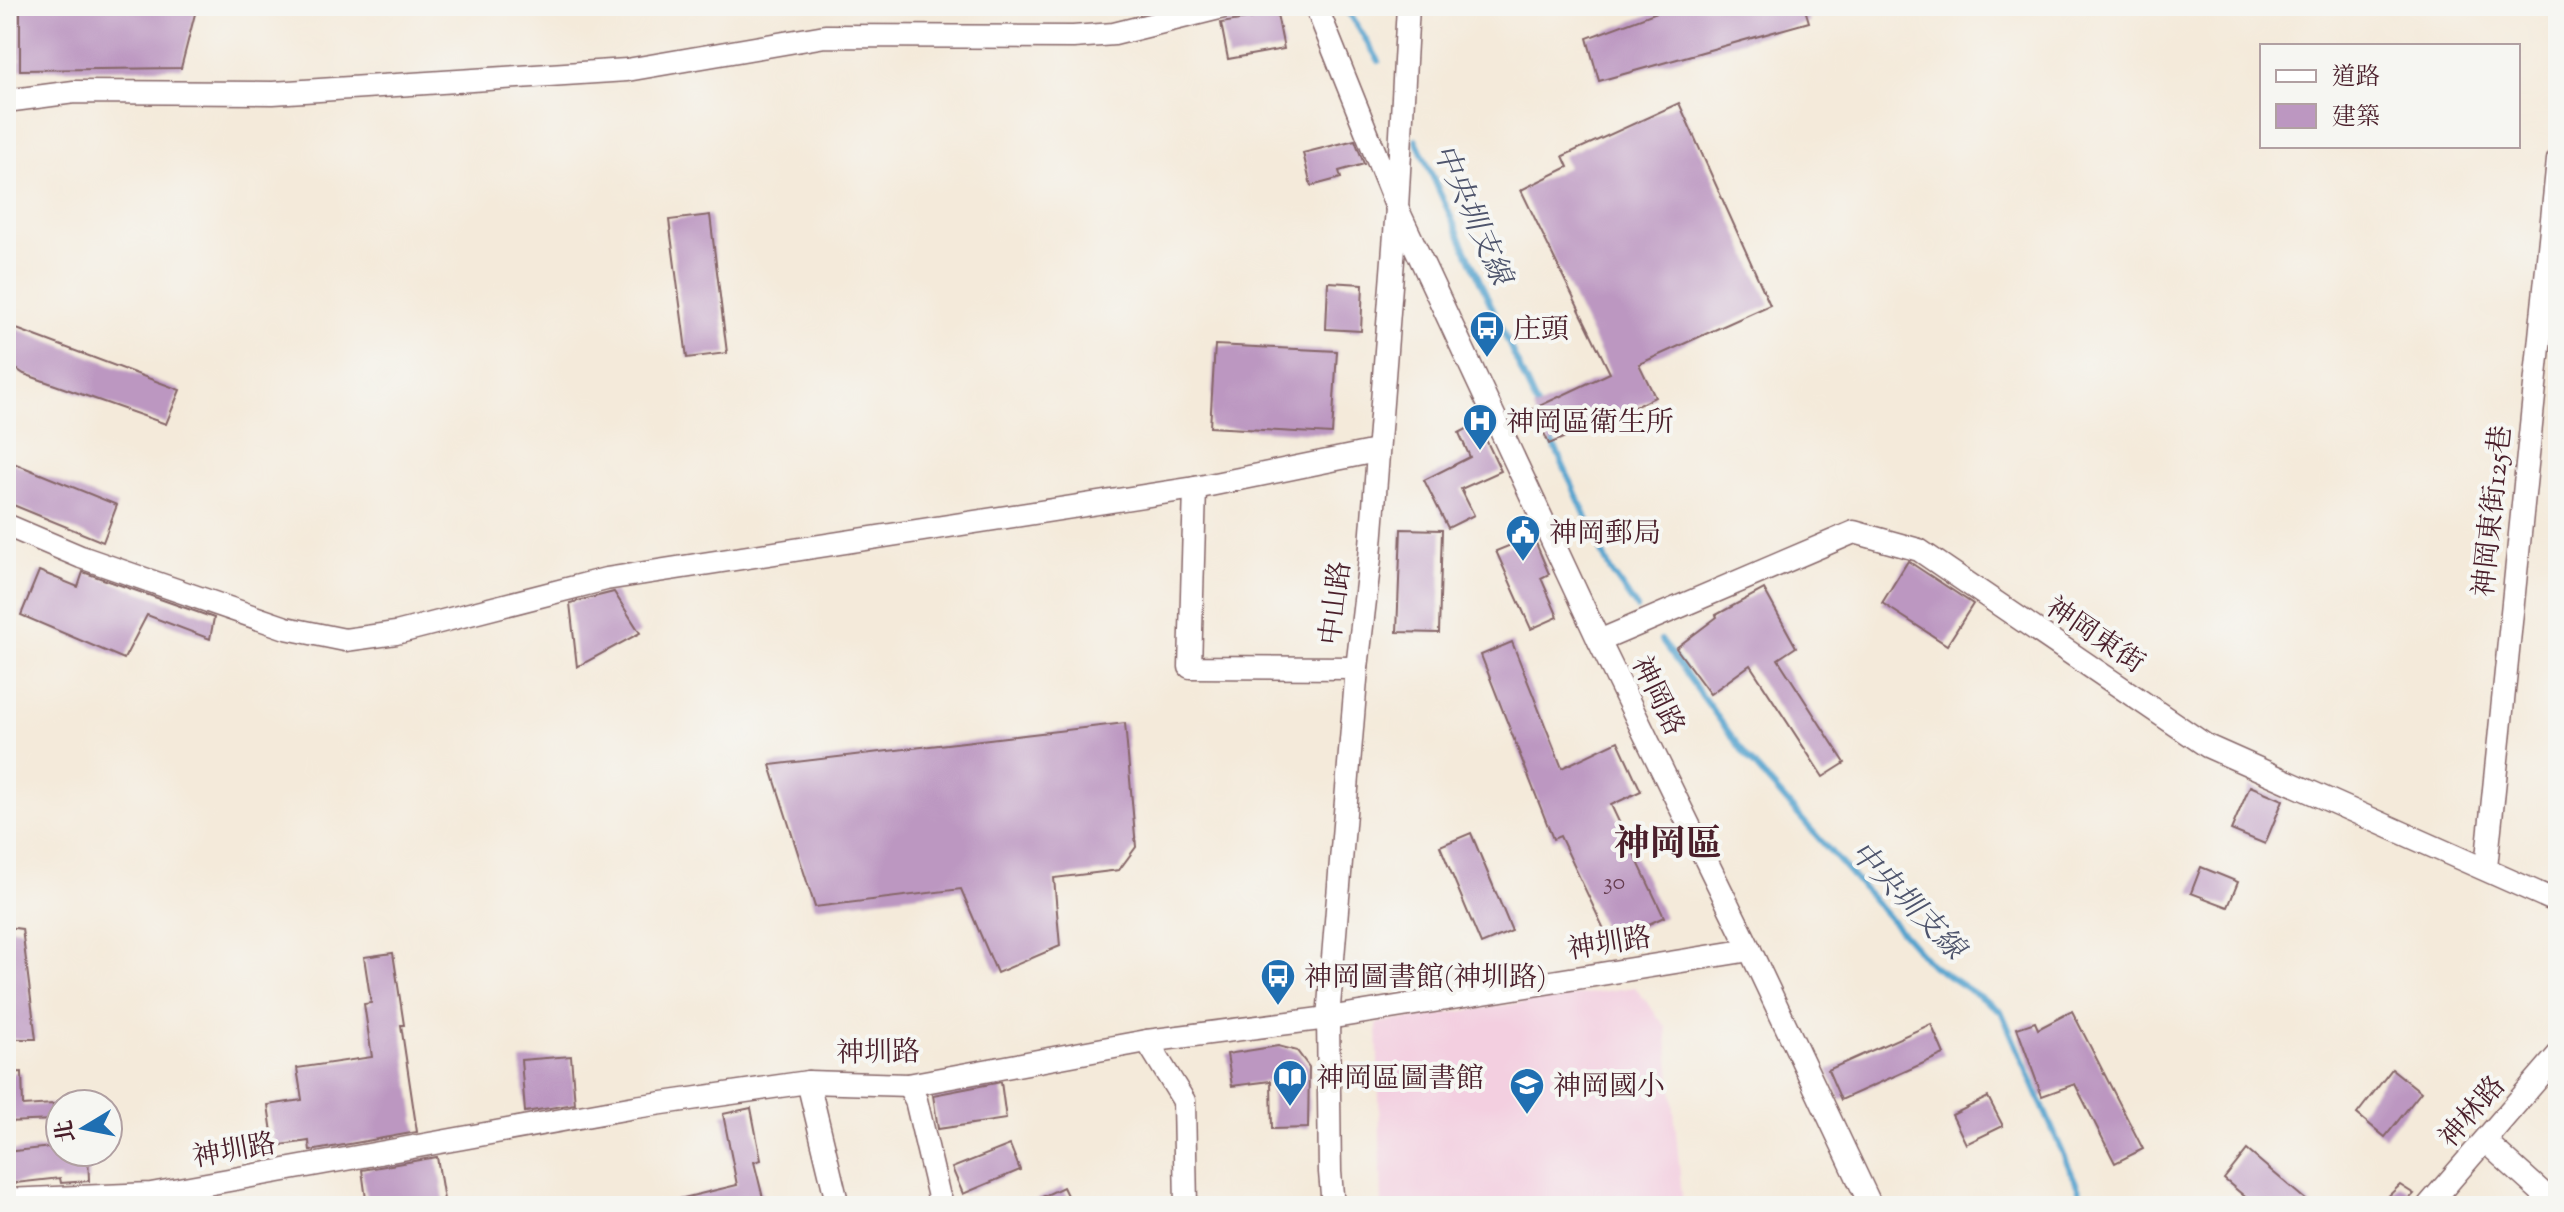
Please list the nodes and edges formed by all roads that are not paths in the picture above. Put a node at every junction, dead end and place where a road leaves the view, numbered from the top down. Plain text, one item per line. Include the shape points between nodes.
1 (1227, 6) edge
2 (1316, 6) edge
3 (1408, 6) edge
4 (6, 101) edge
5 (2558, 160) edge
6 (1397, 208) junction
7 (1376, 451) junction
8 (1195, 488) junction
9 (6, 525) edge
10 (1599, 641) junction
11 (1357, 668) junction
12 (2486, 868) junction
13 (2558, 902) edge
14 (1750, 950) junction
15 (1328, 1018) junction
16 (1147, 1041) junction
17 (2558, 1055) edge
18 (808, 1082) junction
19 (908, 1085) junction
20 (2486, 1142) junction
21 (6, 1200) edge
22 (838, 1206) edge
23 (944, 1206) edge
24 (1186, 1206) edge
25 (1333, 1206) edge
26 (1871, 1206) edge
27 (2428, 1206) edge
28 (2557, 1206) edge

1 - 4 street via 1114,34 825,36 627,70 273,93 74,92
2 - 6 street, 神岡路
3 - 6 street, 中山路
5 - 12 street, 神岡東街125巷
6 - 7 street, 中山路
6 - 10 street, 神岡路
7 - 8 street
7 - 11 street, 中山路
8 - 9 street via 606,579 396,633 345,640 271,623
8 - 11 street via 1190,667
10 - 12 street, 神岡東街 via 1854,532 1919,550 2207,746
10 - 14 street, 神岡路
11 - 15 street, 中山路
12 - 13 street, 神岡東街
14 - 15 street, 神圳路
14 - 26 street, 神岡路
15 - 16 street, 神圳路
15 - 25 street, 中山路
16 - 19 street, 神圳路
16 - 24 street via 1184,1101
17 - 20 street, 神林路
18 - 19 street, 神圳路
18 - 21 street, 神圳路 via 635,1107 151,1194
18 - 22 street
19 - 23 street
20 - 27 street, 神林路
20 - 28 street

